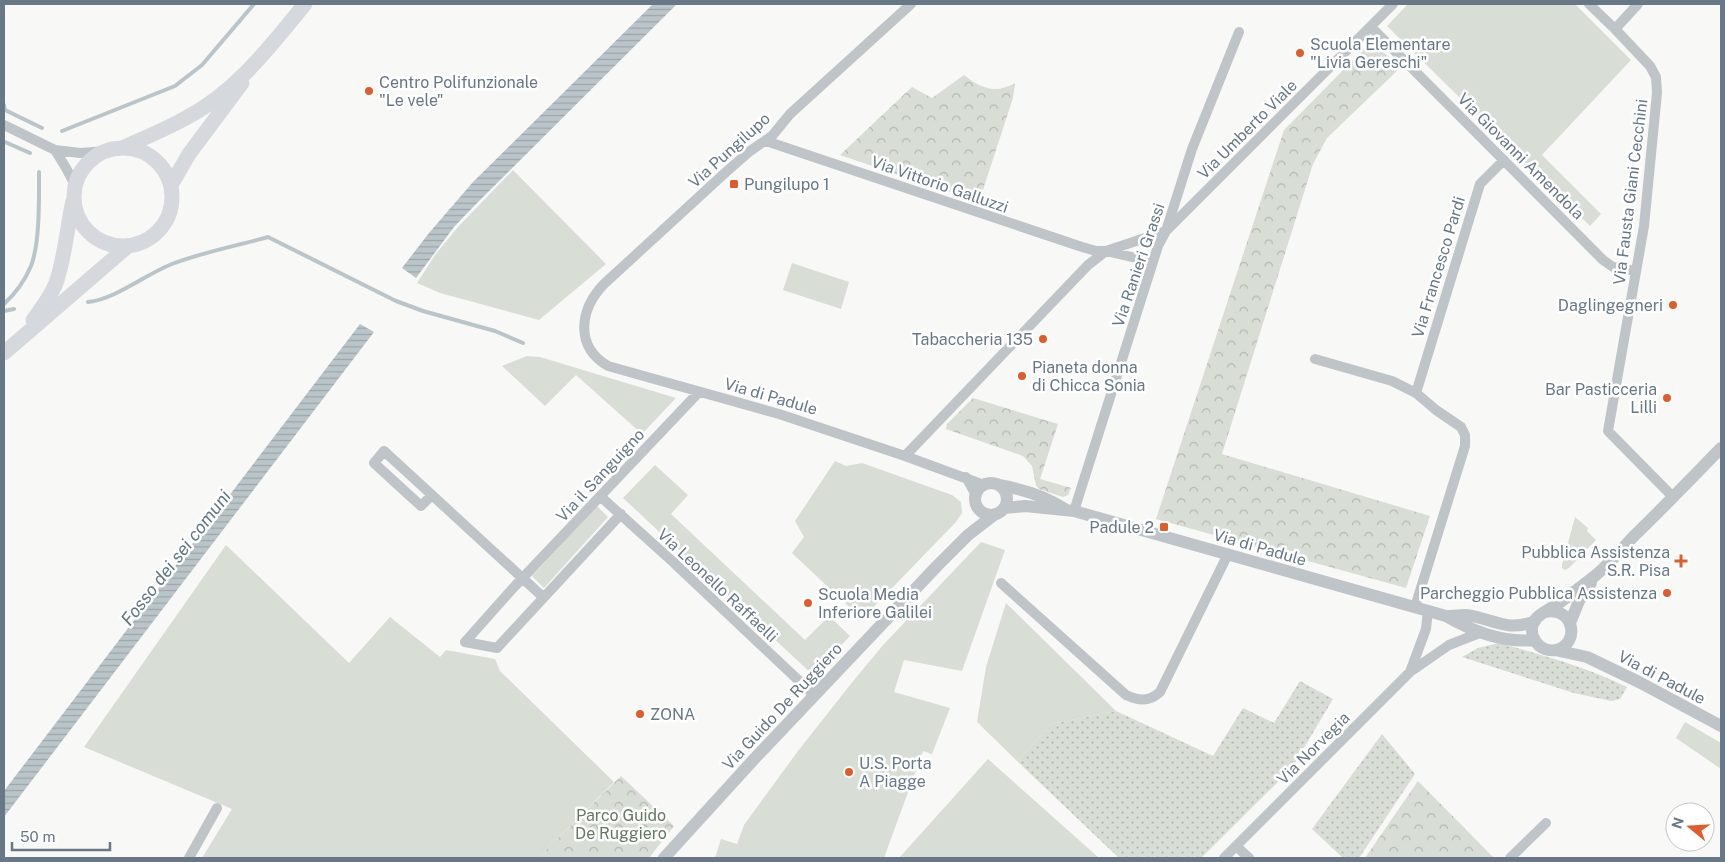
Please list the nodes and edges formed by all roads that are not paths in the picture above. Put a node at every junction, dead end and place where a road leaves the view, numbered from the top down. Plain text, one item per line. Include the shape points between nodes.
1 (305, 4) edge
2 (912, 4) edge
3 (1393, 4) edge
4 (1589, 4) edge
5 (1638, 4) edge
6 (1371, 27) junction
7 (1615, 29) junction
8 (1239, 32) dead end
9 (255, 65) junction
10 (4, 125) edge
11 (766, 141) junction
12 (122, 148) junction
13 (55, 150) junction
14 (106, 151) junction
15 (1504, 160) junction
16 (171, 185) junction
17 (75, 190) junction
18 (1166, 230) junction
19 (128, 246) junction
20 (1106, 251) junction
21 (1153, 262) junction
22 (1636, 271) junction
23 (584, 329) joint
24 (17, 340) junction
25 (4, 353) edge
26 (1315, 359) dead end
27 (699, 392) junction
28 (1416, 393) junction
29 (1721, 448) edge
30 (905, 456) junction
31 (966, 477) junction
32 (984, 485) junction
33 (999, 485) junction
34 (432, 494) junction
35 (601, 497) junction
36 (1673, 497) junction
37 (976, 501) junction
38 (1070, 510) junction
39 (999, 512) junction
40 (620, 514) junction
41 (968, 535) junction
42 (1228, 554) junction
43 (1597, 574) junction
44 (523, 579) junction
45 (1001, 583) dead end
46 (543, 597) junction
47 (1415, 607) junction
48 (1428, 610) junction
49 (1545, 612) junction
50 (1446, 616) junction
51 (1535, 621) junction
52 (1571, 626) junction
53 (1482, 632) junction
54 (1534, 640) junction
55 (1555, 650) junction
56 (1587, 657) junction
57 (1410, 672) junction
58 (814, 695) junction
59 (1721, 726) edge
60 (217, 808) dead end
61 (1546, 823) dead end
62 (1236, 846) junction
63 (189, 858) edge
64 (664, 858) edge
65 (1224, 858) edge
66 (1249, 858) edge
67 (1510, 858) edge

1 - 9 main road
2 - 11 street, Via Pungilupo via 790,114
3 - 6 street, Via Umberto Viale
4 - 7 street, Via Fausta Giani Cecchini
5 - 7 street
6 - 15 street, Via Giovanni Amendola
6 - 18 street, Via Umberto Viale
7 - 22 street, Via Fausta Giani Cecchini via 1646,60 1657,84 1644,226
8 - 18 street, Via Ranieri Grassi via 1192,149
9 - 12 main road via 185,119
9 - 16 main road via 189,154
10 - 13 street
11 - 20 street, Via Vittorio Galluzzi via 1082,247
11 - 23 street, Via Pungilupo via 726,172 604,284 589,305
12 - 14 main road
12 - 16 main road via 153,158
13 - 14 street via 80,153
13 - 17 street
14 - 17 main road via 88,164
15 - 22 street, Via Giovanni Amendola via 1603,260 1613,267
15 - 28 street, Via Francesco Pardi via 1480,184
16 - 19 main road via 172,206 164,225 144,242
17 - 19 main road via 76,211 88,232 105,243
17 - 24 main road via 56,282
18 - 20 street, Via Umberto Viale
18 - 21 street, Via Ranieri Grassi
19 - 24 main road
20 - 21 street
20 - 30 street, Via Umberto Viale via 1088,265
21 - 38 street, Via Ranieri Grassi
22 - 36 street, Via Fausta Giani Cecchini via 1608,431
23 - 27 street, Via di Padule via 593,352 608,366
24 - 25 main road
26 - 28 street via 1392,381
27 - 30 street, Via di Padule via 779,414
27 - 35 street, Via il Sanguigno
28 - 47 street via 1456,422 1462,429 1466,446
29 - 36 street
30 - 31 street, Via di Padule
31 - 32 street, Via di Padule
31 - 37 street
32 - 33 street
32 - 37 street via 980,487
33 - 38 street, Via di Padule via 1043,497
33 - 39 street via 1007,501
34 - 34 street via 384,451 374,462 421,506
34 - 44 street
35 - 40 street, Via Leonello Raffaelli
35 - 44 street, Via il Sanguigno
36 - 43 street
37 - 39 street via 985,514
37 - 41 street, Via Guido De Ruggiero
38 - 39 street, Via di Padule via 1025,506
38 - 42 street, Via di Padule
39 - 41 street, Via Guido De Ruggiero
40 - 46 street, Via il Sanguigno
40 - 58 street, Via Leonello Raffaelli
41 - 58 street, Via Guido De Ruggiero
42 - 45 street via 1160,692 1146,700 1126,695
42 - 47 street, Via di Padule
43 - 49 street
43 - 52 street via 1579,601
44 - 46 street
44 - 46 street, Via il Sanguigno via 465,642 497,648
47 - 48 street, Via di Padule
48 - 50 street, Via di Padule
48 - 57 street, Via Norvegia via 1426,629
49 - 51 street
49 - 52 street via 1561,613
50 - 51 street, Via di Padule via 1466,615 1511,626
50 - 53 street, Via di Padule
51 - 54 street via 1532,629
52 - 55 street via 1567,643
52 - 56 street
53 - 54 street, Via di Padule
53 - 57 street, Via Norvegia via 1449,645
54 - 55 street via 1541,648
55 - 56 street, Via di Padule
56 - 59 street, Via di Padule
57 - 62 street, Via Norvegia
58 - 64 street, Via Guido De Ruggiero
60 - 63 street
61 - 67 street
62 - 65 street, Via Norvegia
62 - 66 street

